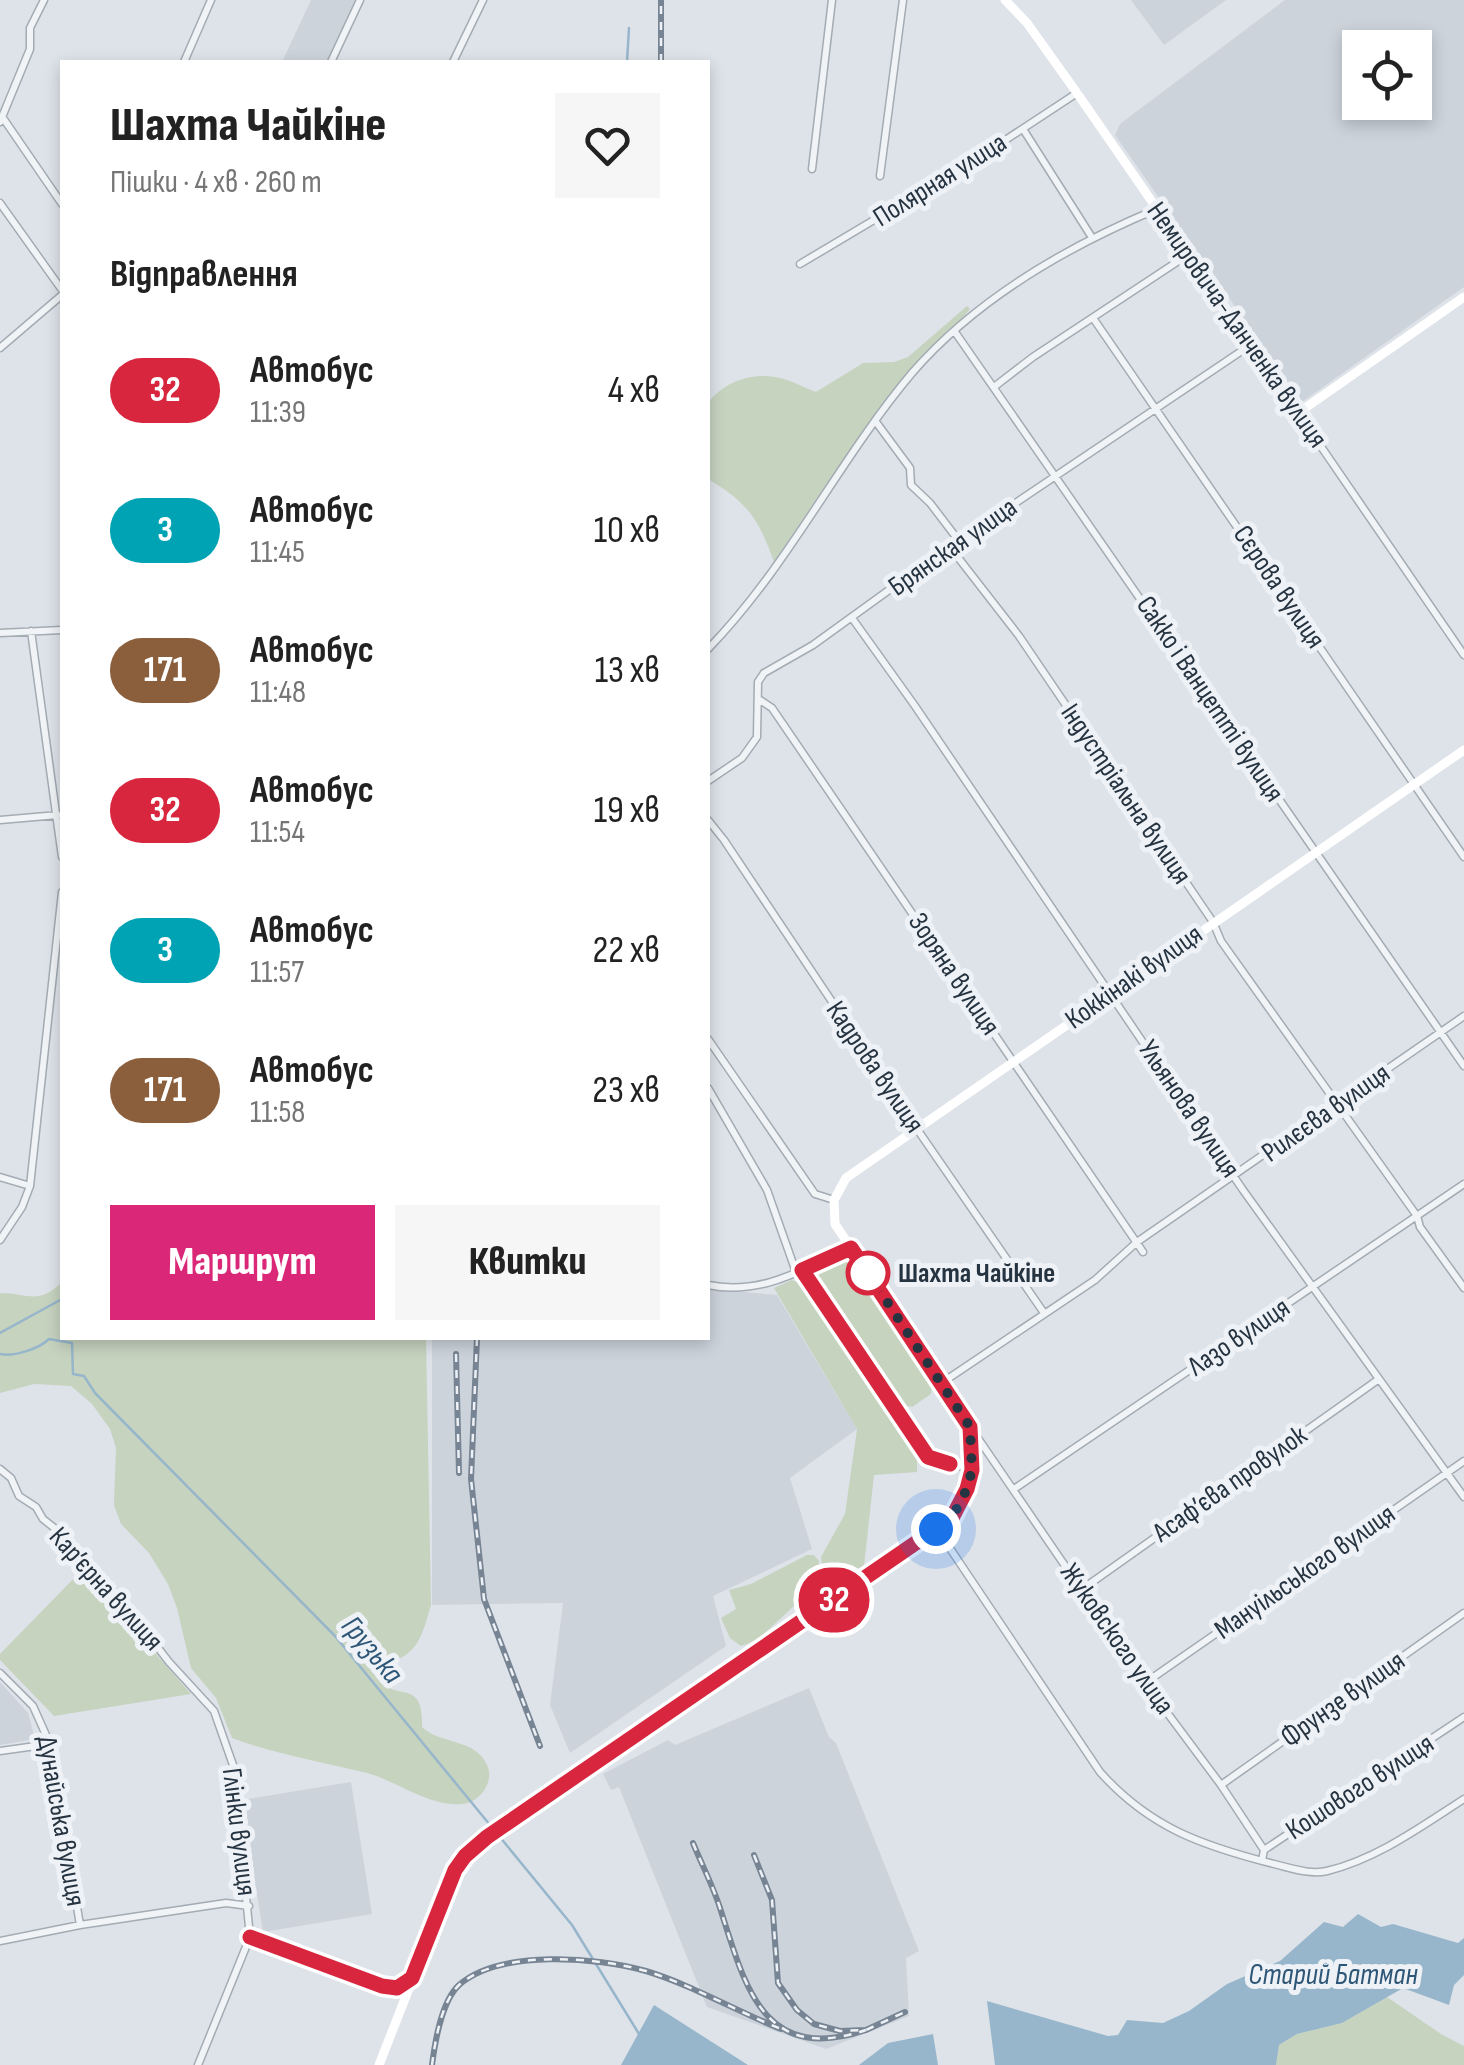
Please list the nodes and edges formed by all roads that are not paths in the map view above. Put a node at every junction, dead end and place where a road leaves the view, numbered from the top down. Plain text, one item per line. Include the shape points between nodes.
1 (44, 0) edge
2 (212, 0) edge
3 (360, 0) edge
4 (483, 0) edge
5 (832, 0) edge
6 (903, 0) edge
7 (1005, 0) edge
8 (185, 60) edge
9 (332, 60) edge
10 (455, 60) edge
11 (1077, 92) junction
12 (2, 120) edge
13 (1023, 129) junction
14 (812, 168) dead end
15 (880, 176) dead end
16 (60, 201) edge
17 (0, 204) edge
18 (1157, 209) junction
19 (1091, 236) junction
20 (1188, 254) junction
21 (800, 264) dead end
22 (60, 289) edge
23 (60, 294) edge
24 (1464, 297) edge
25 (1093, 318) junction
26 (955, 332) junction
27 (1252, 344) junction
28 (0, 348) edge
29 (994, 387) junction
30 (1155, 408) junction
31 (1298, 413) junction
32 (876, 422) junction
33 (1056, 476) junction
34 (959, 541) junction
35 (953, 551) junction
36 (852, 618) junction
37 (60, 630) edge
38 (31, 632) junction
39 (0, 633) edge
40 (710, 647) edge
41 (1464, 655) edge
42 (760, 700) junction
43 (1464, 750) edge
44 (710, 780) edge
45 (1414, 784) junction
46 (58, 815) junction
47 (0, 820) edge
48 (710, 822) edge
49 (60, 836) edge
50 (1314, 852) junction
51 (1464, 857) edge
52 (60, 910) edge
53 (1213, 922) junction
54 (1110, 994) junction
55 (1464, 1016) edge
56 (1441, 1032) junction
57 (710, 1042) edge
58 (1013, 1061) junction
59 (1464, 1066) edge
60 (710, 1091) edge
61 (1339, 1105) junction
62 (916, 1129) junction
63 (0, 1176) edge
64 (1234, 1177) junction
65 (1464, 1184) edge
66 (30, 1186) junction
67 (834, 1200) junction
68 (1416, 1216) junction
69 (0, 1240) edge
70 (1137, 1242) junction
71 (851, 1248) junction
72 (1143, 1252) dead end
73 (799, 1271) junction
74 (710, 1284) edge
75 (1313, 1288) junction
76 (1464, 1288) edge
77 (1044, 1312) junction
78 (1379, 1378) junction
79 (943, 1382) junction
80 (970, 1427) junction
81 (1464, 1461) edge
82 (0, 1468) edge
83 (972, 1470) junction
84 (1448, 1472) junction
85 (1014, 1489) junction
86 (1464, 1497) edge
87 (936, 1529) junction
88 (1081, 1590) junction
89 (1464, 1614) edge
90 (0, 1674) edge
91 (1145, 1682) junction
92 (214, 1711) joint
93 (1464, 1717) edge
94 (50, 1744) junction
95 (0, 1751) edge
96 (1222, 1785) junction
97 (1464, 1800) edge
98 (1264, 1850) junction
99 (1262, 1861) junction
100 (249, 1906) junction
101 (80, 1925) junction
102 (250, 1937) junction
103 (0, 1941) edge
104 (412, 1978) junction
105 (198, 2065) edge
106 (380, 2065) edge

1 - 12 street
2 - 8 street
3 - 9 street
4 - 10 street
5 - 14 street
6 - 15 street
7 - 11 street, Немировича-Данченка вулиця
11 - 13 street, Полярная улица
11 - 18 street, Немировича-Данченка вулиця
12 - 16 street
13 - 19 street
13 - 21 street, Полярная улица
17 - 22 street
18 - 19 street
18 - 20 street, Немировича-Данченка вулиця
19 - 26 street
20 - 25 street
20 - 27 street, Немировича-Данченка вулиця
23 - 28 street
24 - 31 street
25 - 29 street
25 - 30 street, Сєрова вулиця
26 - 29 street, Сакко і Ванцетті вулиця
26 - 32 street via 913,372
27 - 30 street, Брянская улица
27 - 31 street, Немировича-Данченка вулиця
29 - 33 street, Сакко і Ванцетті вулиця
30 - 33 street, Брянская улица
30 - 45 street, Сєрова вулиця
31 - 41 street, Немировича-Данченка вулиця
32 - 34 street via 910,468 911,485
32 - 40 street via 760,588
33 - 34 street, Брянская улица
33 - 50 street, Сакко і Ванцетті вулиця
34 - 35 street, Брянская улица
35 - 36 street, Брянская улица
35 - 53 street, Індустріальна вулиця
36 - 42 street, Брянская улица via 764,674
36 - 54 street, Ульянова вулиця
37 - 38 street
38 - 39 street
38 - 46 street
42 - 44 street, Брянская улица via 757,737 742,758
42 - 58 street, Зоряна вулиця via 772,708
43 - 45 street, Коккінакі вулиця
45 - 50 street, Коккінакі вулиця
45 - 51 street, Сєрова вулиця
46 - 47 street
46 - 49 street
48 - 62 street, Кадрова вулиця
50 - 53 street, Коккінакі вулиця
50 - 56 street, Сакко і Ванцетті вулиця
52 - 66 street
53 - 54 street, Коккінакі вулиця
53 - 61 street, Індустріальна вулиця
54 - 58 street, Коккінакі вулиця
54 - 64 street, Ульянова вулиця
55 - 56 street, Рилєєва вулиця
56 - 59 street, Сакко і Ванцетті вулиця
56 - 61 street, Рилєєва вулиця
57 - 67 street via 815,1194
58 - 62 street, Коккінакі вулиця
58 - 70 street, Зоряна вулиця
60 - 73 street via 767,1190
61 - 64 street, Рилєєва вулиця
61 - 68 street, Індустріальна вулиця
62 - 67 street, Коккінакі вулиця via 846,1178
62 - 77 street, Кадрова вулиця
63 - 66 street
64 - 70 street, Рилєєва вулиця
64 - 75 street, Ульянова вулиця
65 - 68 street, Лазо вулиця
66 - 69 street
67 - 71 street via 835,1224
68 - 75 street, Лазо вулиця
68 - 76 street, Індустріальна вулиця
70 - 72 street, Зоряна вулиця
70 - 77 street, Рилєєва вулиця
71 - 73 street
71 - 79 street
73 - 74 street via 761,1287
73 - 83 street via 928,1457
75 - 78 street, Ульянова вулиця
75 - 85 street, Лазо вулиця
77 - 79 street, Рилєєва вулиця
78 - 84 street, Ульянова вулиця
78 - 88 street, Асаф’єва провулок
79 - 80 street
80 - 83 street
80 - 85 street, Жуковского улица
81 - 84 street, Мануільського вулиця
82 - 92 street, Кар’єрна вулиця
83 - 87 street via 961,1504
84 - 86 street, Ульянова вулиця
84 - 91 street, Мануільського вулиця
85 - 88 street, Жуковского улица
87 - 99 street via 1112,1786 1170,1830
87 - 104 street via 487,1837 455,1870
88 - 91 street, Жуковского улица
89 - 96 street, Фрунзе вулиця
90 - 94 street, Дунайська вулиця via 32,1706
91 - 96 street, Жуковского улица
92 - 100 street, Глінки вулиця via 232,1765
93 - 98 street, Кошового вулиця
94 - 95 street
94 - 101 street, Дунайська вулиця
96 - 98 street, Жуковского улица
97 - 99 street via 1400,1840 1323,1872
98 - 99 street, Кошового вулиця
100 - 101 street via 226,1903
100 - 102 street, Глінки вулиця
101 - 103 street
102 - 104 street via 382,1986 397,1988
102 - 105 street, Глінки вулиця
104 - 106 street

